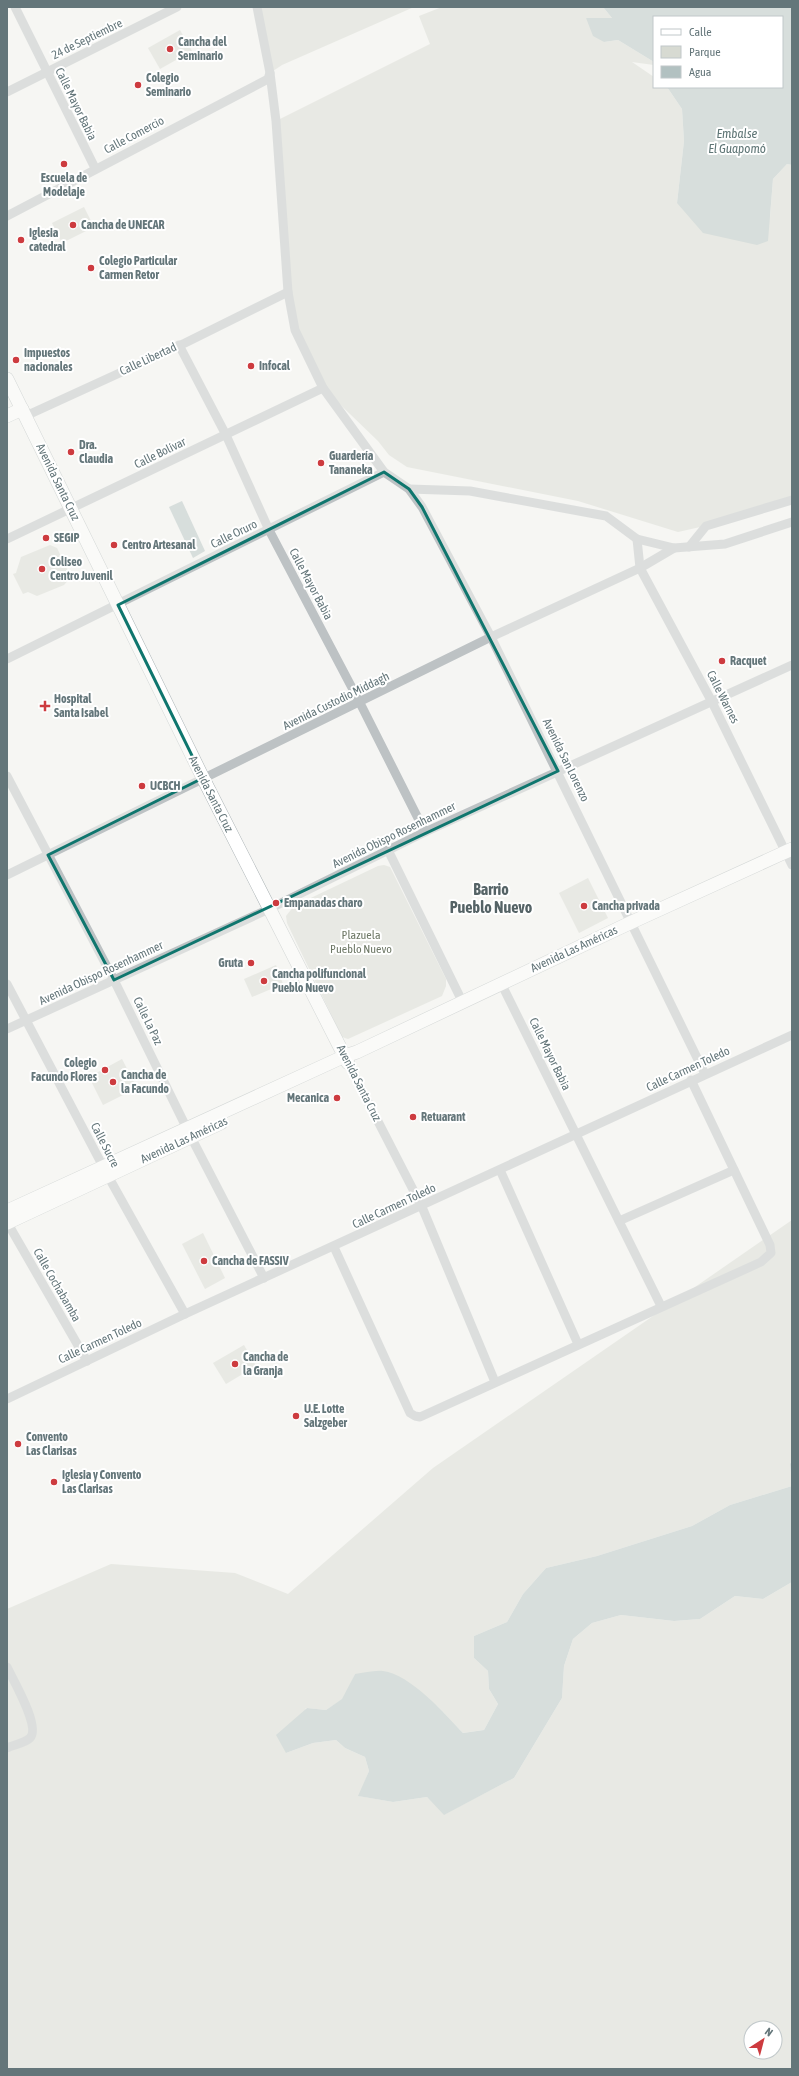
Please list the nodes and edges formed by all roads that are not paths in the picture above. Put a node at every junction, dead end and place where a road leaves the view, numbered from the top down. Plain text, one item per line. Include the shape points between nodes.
1 (14, 7) edge
2 (177, 7) edge
3 (257, 7) edge
4 (47, 72) junction
5 (270, 73) junction
6 (7, 92) edge
7 (95, 168) junction
8 (7, 216) edge
9 (288, 292) junction
10 (179, 345) junction
11 (7, 379) edge
12 (323, 388) junction
13 (22, 409) junction
14 (7, 416) edge
15 (226, 435) junction
16 (384, 472) junction
17 (409, 489) junction
18 (792, 500) edge
19 (71, 509) junction
20 (792, 522) edge
21 (269, 530) junction
22 (7, 539) edge
23 (637, 539) junction
24 (689, 547) junction
25 (674, 548) junction
26 (640, 568) junction
27 (118, 605) junction
28 (491, 637) junction
29 (7, 659) edge
30 (792, 665) edge
31 (712, 702) junction
32 (360, 703) junction
33 (558, 771) junction
34 (7, 776) edge
35 (203, 778) junction
36 (425, 832) junction
37 (388, 850) junction
38 (789, 851) edge
39 (48, 855) junction
40 (792, 865) edge
41 (7, 875) edge
42 (269, 909) junction
43 (632, 922) junction
44 (114, 980) junction
45 (501, 983) junction
46 (7, 984) edge
47 (462, 1001) junction
48 (27, 1020) junction
49 (7, 1028) edge
50 (792, 1035) edge
51 (350, 1057) junction
52 (704, 1074) junction
53 (691, 1080) junction
54 (189, 1133) junction
55 (576, 1135) junction
56 (500, 1170) junction
57 (734, 1170) junction
58 (106, 1172) junction
59 (422, 1207) junction
60 (7, 1211) edge
61 (619, 1221) junction
62 (7, 1222) edge
63 (334, 1247) junction
64 (264, 1278) junction
65 (661, 1306) junction
66 (185, 1314) junction
67 (578, 1344) junction
68 (87, 1361) junction
69 (495, 1382) junction
70 (7, 1399) edge
71 (7, 1667) edge
72 (7, 1748) edge

1 - 4 street, Calle Mayor Babia
2 - 4 street, 24 de Septiembre
3 - 5 street, Avenida San Lorenzo
4 - 6 street, 24 de Septiembre
4 - 7 street, Calle Mayor Babia
5 - 7 street, Calle Comercio via 268,79
5 - 9 street, Avenida San Lorenzo
7 - 8 street, Calle Comercio
9 - 10 street, Calle Libertad
9 - 12 street, Avenida San Lorenzo via 295,330
10 - 13 street, Calle Libertad via 30,414
10 - 15 street, Calle Mayor Babia
11 - 13 main road, Avenida Santa Cruz
12 - 15 street, Calle Bolívar
12 - 16 street, Avenida San Lorenzo
13 - 14 main road, Calle Libertad
13 - 19 main road, Avenida Santa Cruz
15 - 19 street, Calle Bolívar
15 - 21 street, Calle Mayor Babia
16 - 17 street, Avenida San Lorenzo
16 - 21 street, Calle Oruro
17 - 23 street via 470,491 606,516
17 - 28 street, Avenida San Lorenzo via 422,507
18 - 24 street via 706,526
19 - 22 street, Calle Bolívar
19 - 27 main road, Avenida Santa Cruz
20 - 24 street via 725,544
21 - 27 street, Calle Oruro
21 - 32 street, Calle Mayor Babia
23 - 25 street
23 - 26 street, Calle Warnes
24 - 25 street
25 - 26 street, Avenida Custodio Middagh
26 - 28 street, Avenida Custodio Middagh
26 - 31 street, Calle Warnes
27 - 29 street, Calle Oruro
27 - 35 main road, Avenida Santa Cruz
28 - 32 street, Avenida Custodio Middagh
28 - 33 street, Avenida San Lorenzo
30 - 31 street, Avenida Obispo Rosenhammer
31 - 33 street, Avenida Obispo Rosenhammer
31 - 38 street, Calle Warnes
32 - 35 street, Avenida Custodio Middagh
32 - 36 street, Calle Mayor Babia
33 - 36 street, Avenida Obispo Rosenhammer
33 - 43 street, Avenida San Lorenzo
34 - 39 street, Calle La Paz
35 - 39 street, Avenida Custodio Middagh
35 - 42 main road, Avenida Santa Cruz
36 - 37 street, Avenida Obispo Rosenhammer
37 - 42 street, Avenida Obispo Rosenhammer
37 - 47 street
38 - 40 street, Calle Warnes
38 - 43 main road, Avenida Las Américas
39 - 41 street, Avenida Custodio Middagh
39 - 44 street, Calle La Paz
42 - 44 street, Avenida Obispo Rosenhammer
42 - 51 main road, Avenida Santa Cruz
43 - 45 main road, Avenida Las Américas
43 - 52 street, Avenida San Lorenzo
44 - 48 street, Avenida Obispo Rosenhammer
44 - 54 street, Calle La Paz
45 - 47 main road, Avenida Las Américas
45 - 55 street, Calle Mayor Babia
46 - 48 street, Calle Sucre
47 - 51 main road, Avenida Las Américas
48 - 49 street, Avenida Obispo Rosenhammer
48 - 58 street, Calle Sucre
50 - 52 street, Calle Carmen Toledo
51 - 54 main road, Avenida Las Américas
51 - 59 street, Avenida Santa Cruz
52 - 53 street, Calle Carmen Toledo
53 - 55 street, Calle Carmen Toledo
53 - 57 street
54 - 58 main road, Avenida Las Américas
54 - 64 street, Calle La Paz
55 - 56 street, Calle Carmen Toledo
55 - 61 street, Calle Mayor Babia
56 - 59 street, Calle Carmen Toledo
56 - 67 street
57 - 61 street
57 - 65 street via 770,1245 771,1253 762,1262
58 - 60 main road, Avenida Las Américas
58 - 62 main road, Avenida Las Américas
58 - 66 street, Calle Sucre
59 - 63 street, Calle Carmen Toledo
59 - 69 street, Avenida Santa Cruz
61 - 65 street, Calle Mayor Babia
62 - 68 street, Calle Cochabamba
63 - 64 street, Calle Carmen Toledo
63 - 69 street via 410,1413 420,1417
64 - 66 street, Calle Carmen Toledo
65 - 67 street
66 - 68 street, Calle Carmen Toledo
67 - 69 street
68 - 70 street, Calle Carmen Toledo
71 - 72 street via 32,1721 33,1732 29,1739

